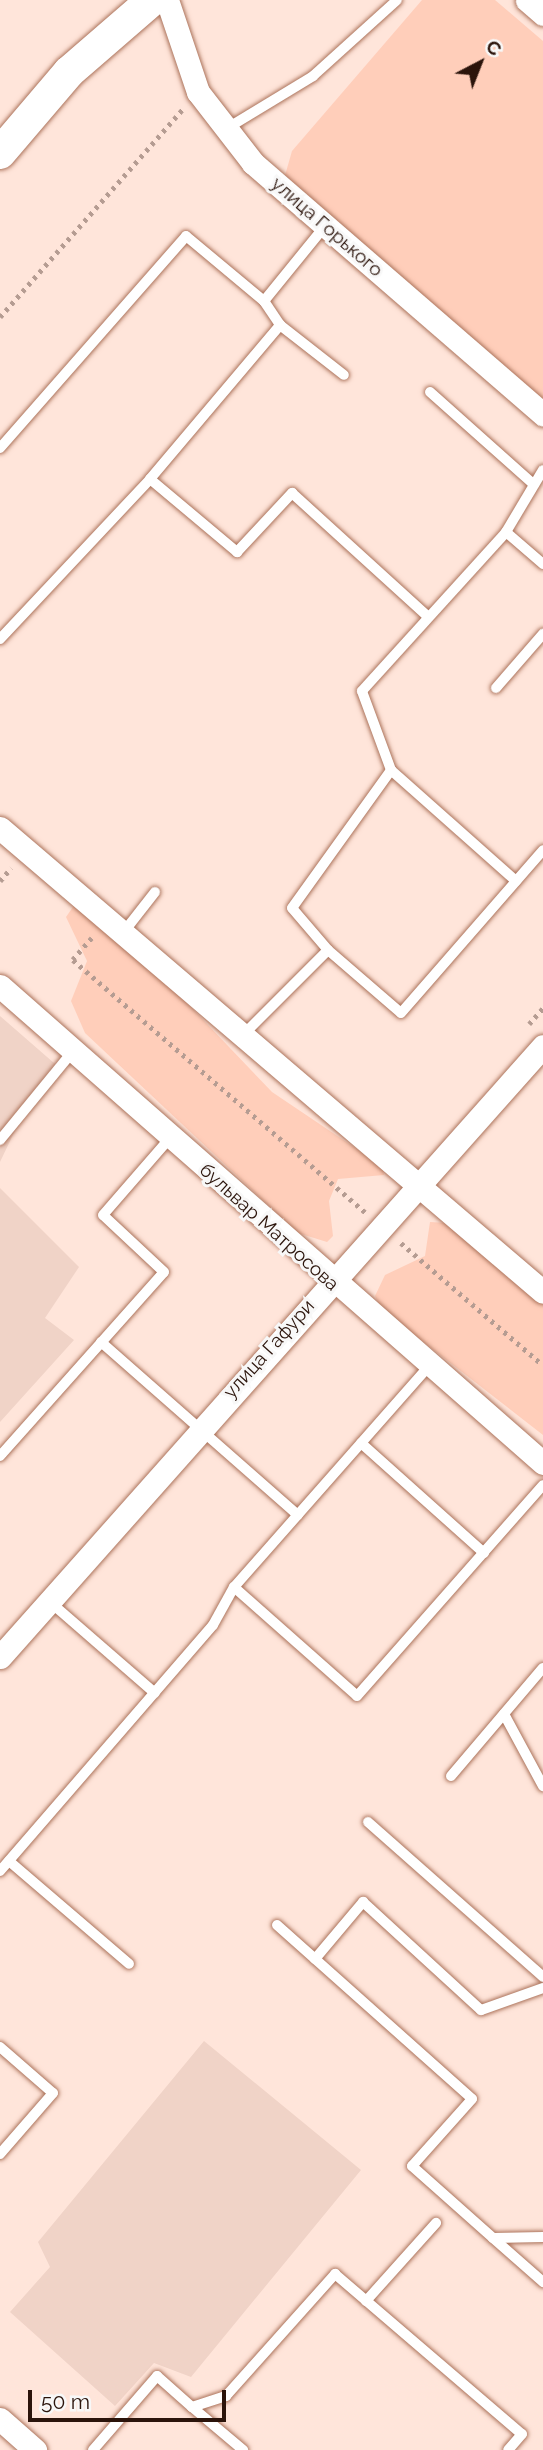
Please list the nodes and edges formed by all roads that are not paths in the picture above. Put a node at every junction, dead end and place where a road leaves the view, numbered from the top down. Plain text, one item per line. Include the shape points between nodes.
1 (152, 0) edge
2 (167, 0) edge
3 (397, 0) edge
4 (527, 0) edge
5 (543, 14) edge
6 (226, 129) junction
7 (0, 153) edge
8 (325, 226) junction
9 (264, 301) junction
10 (280, 325) junction
11 (344, 375) dead end
12 (430, 392) dead end
13 (543, 414) edge
14 (0, 448) edge
15 (543, 470) edge
16 (150, 479) junction
17 (532, 482) junction
18 (506, 532) junction
19 (543, 564) edge
20 (426, 615) junction
21 (543, 634) edge
22 (0, 639) edge
23 (496, 688) dead end
24 (391, 770) junction
25 (0, 828) edge
26 (543, 850) edge
27 (516, 881) junction
28 (155, 892) dead end
29 (123, 933) junction
30 (328, 950) junction
31 (0, 986) edge
32 (243, 1035) junction
33 (543, 1046) edge
34 (73, 1051) junction
35 (170, 1138) junction
36 (0, 1140) edge
37 (421, 1188) junction
38 (330, 1281) junction
39 (543, 1292) edge
40 (101, 1342) junction
41 (429, 1366) junction
42 (198, 1429) junction
43 (361, 1443) junction
44 (0, 1456) edge
45 (543, 1463) edge
46 (543, 1485) edge
47 (298, 1515) junction
48 (484, 1553) junction
49 (234, 1587) junction
50 (49, 1601) junction
51 (0, 1657) edge
52 (543, 1668) edge
53 (155, 1693) junction
54 (504, 1714) junction
55 (451, 1776) dead end
56 (543, 1786) edge
57 (368, 1822) dead end
58 (9, 1861) junction
59 (0, 1871) edge
60 (277, 1925) dead end
61 (315, 1959) junction
62 (129, 1964) dead end
63 (543, 1977) edge
64 (543, 1989) edge
65 (0, 2047) edge
66 (0, 2154) edge
67 (436, 2223) dead end
68 (543, 2237) edge
69 (493, 2238) junction
70 (543, 2282) edge
71 (366, 2301) junction
72 (192, 2407) junction
73 (0, 2419) edge
74 (35, 2450) edge
75 (93, 2450) edge
76 (243, 2450) edge
77 (508, 2450) edge

1 - 7 street via 69,72
2 - 6 street, улица Горького via 198,92
3 - 6 lane via 313,76
4 - 5 street
6 - 8 street, улица Горького via 253,163
8 - 9 lane
8 - 13 street, улица Горького
9 - 10 lane
9 - 14 lane via 186,236
10 - 11 lane
10 - 16 lane
12 - 17 lane
15 - 17 lane
16 - 20 lane via 237,552 292,493
16 - 22 lane
17 - 18 lane
18 - 19 lane
18 - 20 lane
20 - 24 lane via 362,691
21 - 23 lane
24 - 27 lane
24 - 30 lane via 292,908
25 - 29 street
26 - 27 lane
27 - 30 lane via 401,1013
28 - 29 lane
29 - 32 street
30 - 32 lane
31 - 34 street, бульвар Матросова
32 - 37 street
33 - 37 street, улица Гафури
34 - 35 street, бульвар Матросова
34 - 36 lane
35 - 38 street, бульвар Матросова
35 - 40 lane via 103,1215 164,1272
37 - 38 street, улица Гафури
37 - 39 street
38 - 41 street, бульвар Матросова
38 - 42 street, улица Гафури
40 - 42 lane
40 - 44 lane
41 - 43 lane
41 - 45 street, бульвар Матросова
42 - 47 lane
42 - 50 street, улица Гафури
43 - 47 lane
43 - 48 lane
46 - 48 lane
47 - 49 lane
48 - 49 lane via 357,1696
49 - 53 lane via 214,1625
50 - 51 street, улица Гафури
50 - 53 lane
52 - 54 lane
53 - 58 lane
54 - 55 lane
54 - 56 lane
57 - 63 lane
58 - 59 lane
58 - 62 lane
60 - 61 lane
61 - 64 lane via 363,1902 481,2010
61 - 69 lane via 472,2099 412,2166
65 - 66 lane via 53,2093
67 - 71 lane
68 - 69 lane
69 - 70 lane
71 - 72 lane via 335,2274 226,2396
71 - 77 lane via 522,2434
72 - 75 lane via 157,2376
72 - 76 lane
73 - 74 street

